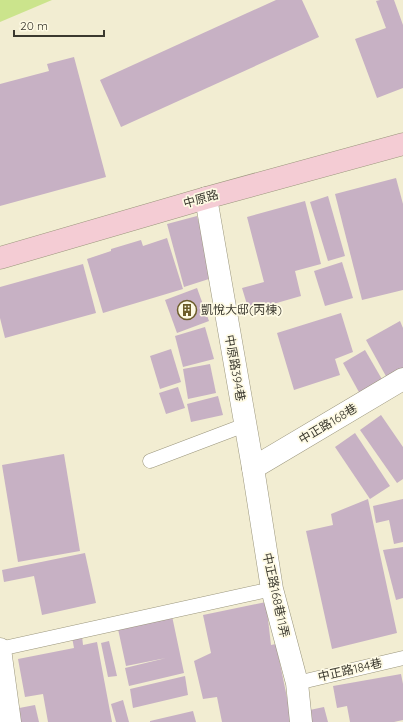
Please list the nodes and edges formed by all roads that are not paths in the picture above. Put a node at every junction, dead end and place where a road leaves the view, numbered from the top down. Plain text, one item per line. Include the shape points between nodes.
1 (403, 144) edge
2 (206, 198) junction
3 (0, 258) edge
4 (403, 379) edge
5 (245, 425) junction
6 (150, 461) dead end
7 (253, 468) junction
8 (272, 589) junction
9 (0, 649) edge
10 (403, 658) edge
11 (297, 683) junction
12 (10, 722) edge
13 (301, 722) edge

1 - 2 street, 中原路
2 - 3 street, 中原路
2 - 5 street, 中原路394巷
4 - 7 street, 中正路168巷
5 - 6 lane
5 - 7 street, 中原路394巷
7 - 8 street, 中正路168巷11弄
8 - 9 lane
8 - 11 street, 中正路168巷11弄
9 - 12 street
10 - 11 lane, 中正路184巷
11 - 13 street, 中正路168巷11弄

